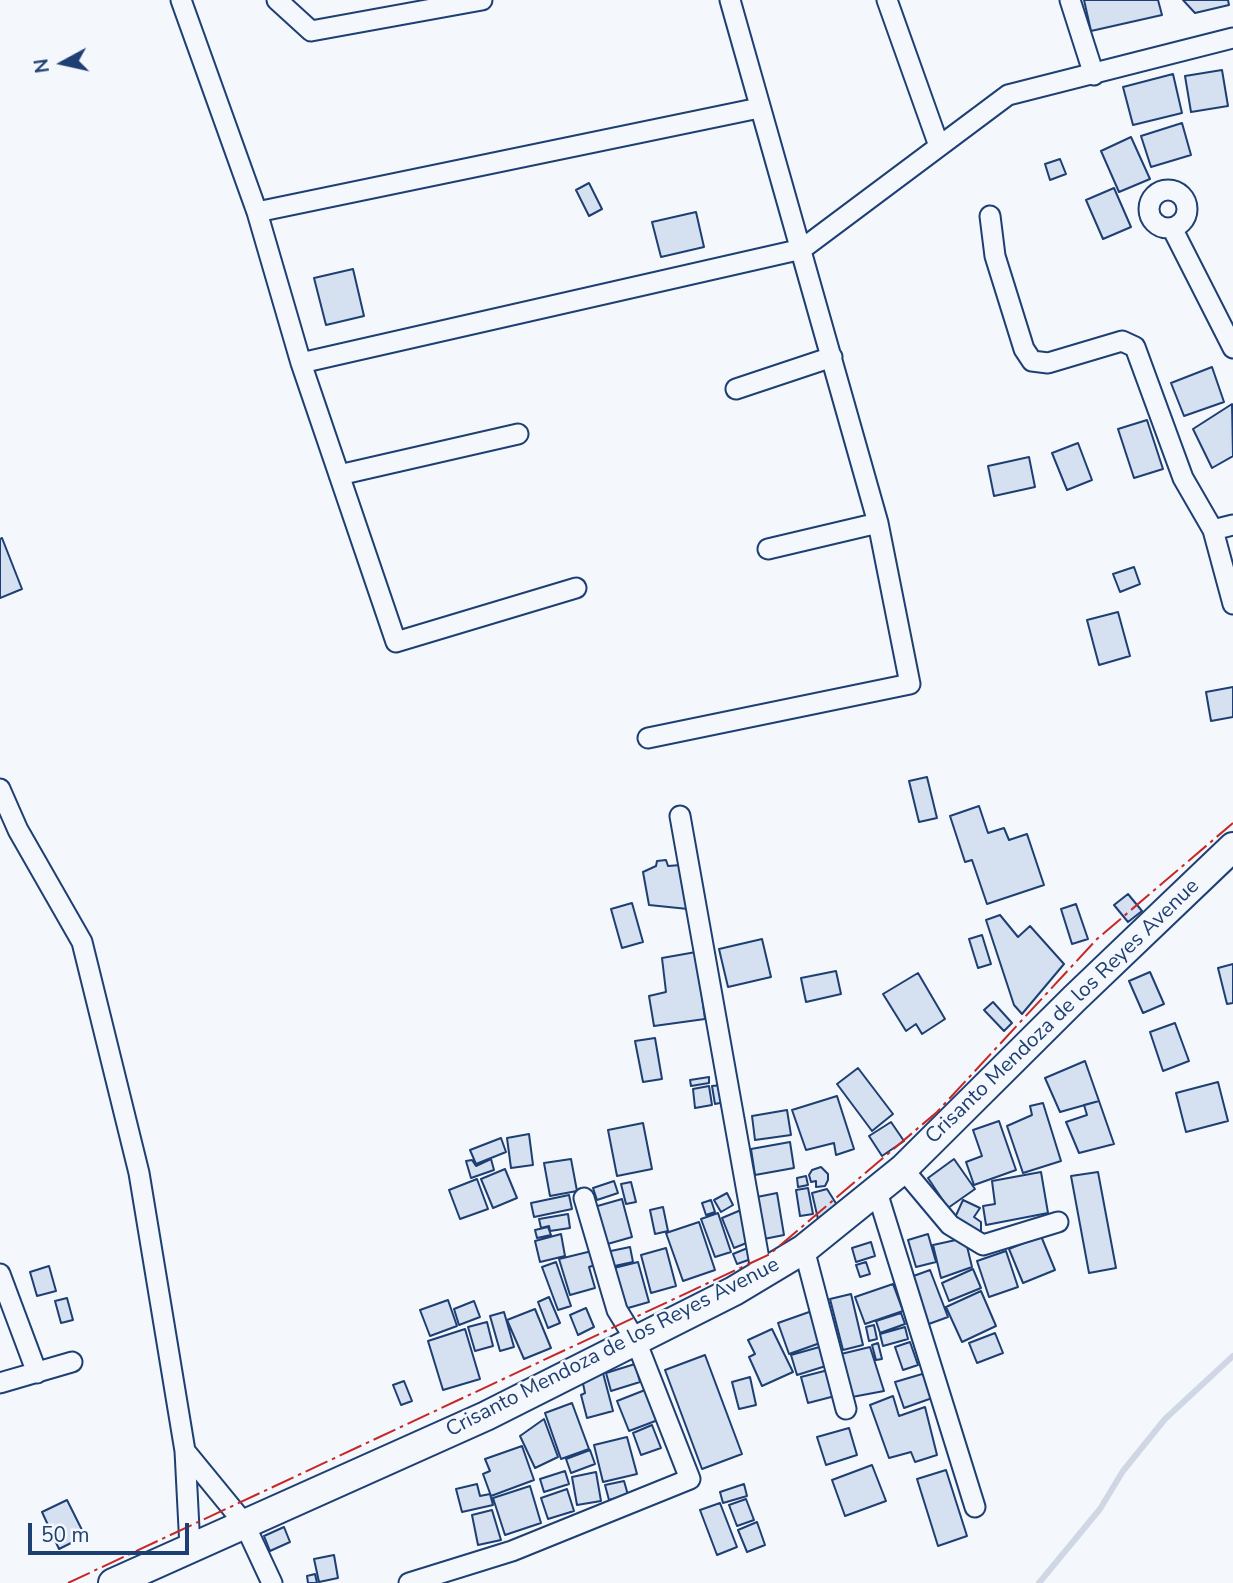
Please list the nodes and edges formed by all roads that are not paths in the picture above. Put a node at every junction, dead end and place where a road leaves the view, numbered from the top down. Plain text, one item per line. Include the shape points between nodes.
1 (181, 0) edge
2 (277, 0) edge
3 (482, 0) edge
4 (730, 0) edge
5 (887, 0) edge
6 (1070, 0) edge
7 (1233, 38) edge
8 (1094, 75) junction
9 (759, 108) junction
10 (939, 146) junction
11 (257, 212) junction
12 (990, 216) dead end
13 (1172, 228) dead end
14 (802, 248) junction
15 (1233, 348) edge
16 (832, 357) junction
17 (301, 363) junction
18 (736, 389) dead end
19 (518, 434) dead end
20 (339, 475) junction
21 (878, 523) junction
22 (1233, 525) edge
23 (1213, 530) junction
24 (768, 549) dead end
25 (576, 588) dead end
26 (1233, 604) edge
27 (648, 737) dead end
28 (0, 789) edge
29 (680, 816) dead end
30 (1233, 847) edge
31 (903, 1169) junction
32 (877, 1192) junction
33 (584, 1198) dead end
34 (1058, 1222) dead end
35 (804, 1249) junction
36 (0, 1274) edge
37 (762, 1276) junction
38 (636, 1341) junction
39 (72, 1362) dead end
40 (37, 1373) junction
41 (0, 1383) edge
42 (846, 1409) dead end
43 (185, 1451) junction
44 (975, 1507) dead end
45 (244, 1523) junction
46 (190, 1549) junction
47 (113, 1583) edge
48 (272, 1583) edge
49 (409, 1583) edge

1 - 11 street
2 - 3 street via 311,31
4 - 9 street
5 - 10 street
6 - 8 street
7 - 8 street
8 - 10 street via 1008,94
9 - 11 street
9 - 14 street
10 - 14 street
11 - 17 street
12 - 23 street via 995,256 1024,349 1032,361 1048,363 1122,341 1135,347 1184,478
13 - 15 street
14 - 16 street
14 - 17 street
16 - 18 street
16 - 21 street
17 - 20 street
19 - 20 street
20 - 25 street via 396,642
21 - 24 street
21 - 27 street via 910,684
22 - 23 street
23 - 26 street
28 - 43 street via 18,830 82,942 139,1172
29 - 37 street
30 - 31 main road, Crisanto Mendoza de los Reyes Avenue
31 - 32 main road, Crisanto Mendoza de los Reyes Avenue
31 - 34 street via 950,1225 983,1245
32 - 35 main road, Crisanto Mendoza de los Reyes Avenue
32 - 44 street
33 - 38 street via 617,1310
35 - 37 main road, Crisanto Mendoza de los Reyes Avenue
35 - 42 street
36 - 40 street
37 - 38 main road, Crisanto Mendoza de los Reyes Avenue
38 - 45 main road, Crisanto Mendoza de los Reyes Avenue via 486,1416
38 - 49 street via 690,1479 512,1551
39 - 40 street
40 - 41 street
43 - 45 street
43 - 46 street
45 - 46 main road, Crisanto Mendoza de los Reyes Avenue
45 - 48 street
46 - 47 main road, Crisanto Mendoza de los Reyes Avenue

